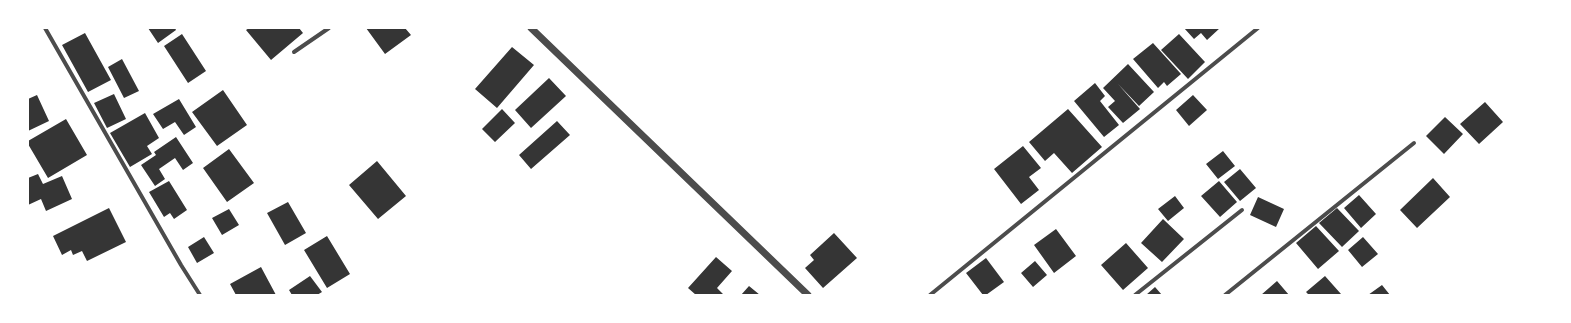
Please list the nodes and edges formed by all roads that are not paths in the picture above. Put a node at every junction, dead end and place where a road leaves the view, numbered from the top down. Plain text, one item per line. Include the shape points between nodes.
1 (44, 28) edge
2 (329, 28) edge
3 (531, 28) edge
4 (1258, 28) edge
5 (294, 52) dead end
6 (1414, 143) dead end
7 (1242, 210) dead end
8 (200, 295) edge
9 (808, 295) edge
10 (930, 295) edge
11 (1135, 295) edge
12 (1224, 295) edge

1 - 8 street
2 - 5 street
3 - 9 street
4 - 10 street
6 - 12 street
7 - 11 street

